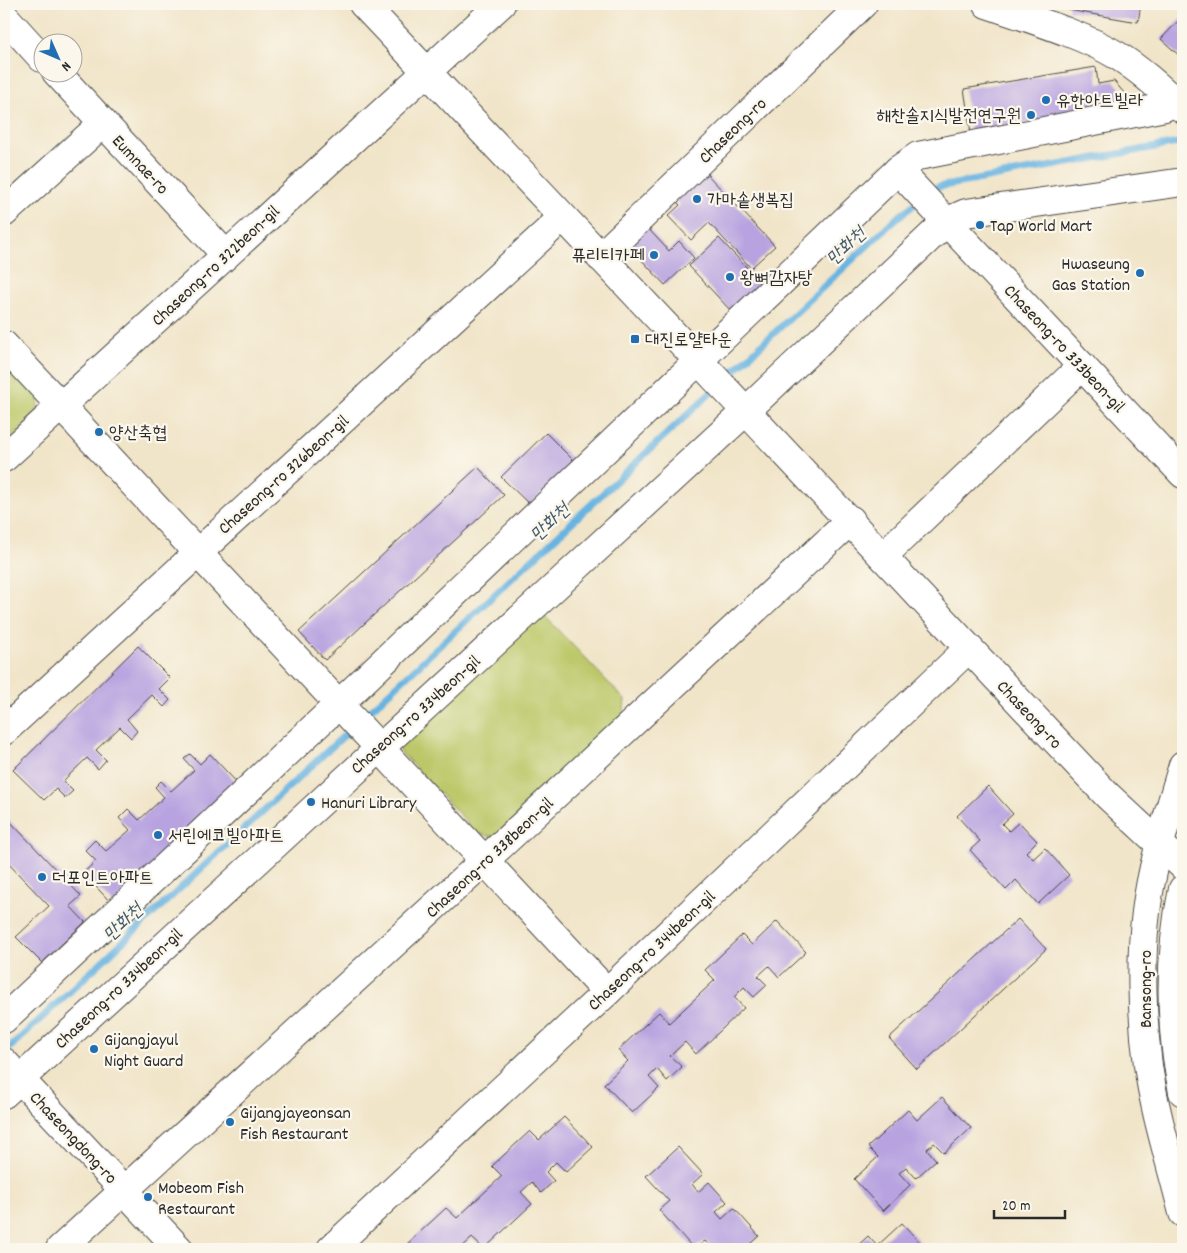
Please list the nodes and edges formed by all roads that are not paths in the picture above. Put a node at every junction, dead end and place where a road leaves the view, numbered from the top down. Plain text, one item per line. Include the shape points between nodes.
1 (363, 4) edge
2 (501, 4) edge
3 (863, 4) edge
4 (986, 4) edge
5 (1020, 9) edge
6 (4, 16) edge
7 (32, 47) edge
8 (425, 71) junction
9 (65, 82) edge
10 (1178, 104) edge
11 (103, 122) junction
12 (904, 176) junction
13 (1183, 182) edge
14 (4, 213) edge
15 (941, 216) junction
16 (562, 218) junction
17 (226, 255) junction
18 (600, 257) junction
19 (4, 345) edge
20 (704, 366) junction
21 (1082, 366) junction
22 (61, 406) junction
23 (744, 408) junction
24 (4, 458) edge
25 (1183, 474) edge
26 (851, 520) junction
27 (197, 552) junction
28 (883, 556) junction
29 (968, 649) junction
30 (343, 709) junction
31 (4, 730) edge
32 (375, 744) junction
33 (1183, 765) edge
34 (1160, 846) junction
35 (484, 861) junction
36 (1183, 866) edge
37 (1183, 889) edge
38 (1178, 979) edge
39 (607, 992) junction
40 (4, 1018) edge
41 (10, 1076) edge
42 (1183, 1092) edge
43 (124, 1191) junction
44 (1183, 1213) edge
45 (60, 1249) edge
46 (178, 1249) edge
47 (331, 1249) edge

1 - 8 street
2 - 8 street, Chaseong-ro 322beon-gil
3 - 18 street, Chaseong-ro
4 - 5 street
5 - 10 street via 1117,55
6 - 7 street
8 - 16 street
8 - 17 street, Chaseong-ro 322beon-gil
9 - 11 street, Eumnae-ro
10 - 12 street via 918,156
11 - 14 street
11 - 17 street, Eumnae-ro
12 - 15 street, Chaseong-ro 333beon-gil
12 - 20 street
13 - 15 street
15 - 21 street, Chaseong-ro 333beon-gil
15 - 23 street
16 - 18 street
16 - 27 street, Chaseong-ro 326beon-gil
17 - 22 street, Chaseong-ro 322beon-gil
18 - 20 street
19 - 22 street
20 - 23 street, Chaseong-ro
20 - 30 street
21 - 25 street, Chaseong-ro 333beon-gil
21 - 28 street
22 - 24 street, Chaseong-ro 322beon-gil
22 - 27 street
23 - 26 street, Chaseong-ro
23 - 32 street, Chaseong-ro 334beon-gil
26 - 28 street, Chaseong-ro
26 - 35 street, Chaseong-ro 338beon-gil
27 - 30 street
27 - 31 street, Chaseong-ro 326beon-gil
28 - 29 street, Chaseong-ro
29 - 34 street, Chaseong-ro
29 - 39 street, Chaseong-ro 344beon-gil
30 - 32 street
30 - 40 street
32 - 35 street
32 - 41 street, Chaseong-ro 334beon-gil
33 - 34 street, Bansong-ro
34 - 36 street, Chaseong-ro
34 - 44 street, Bansong-ro via 1146,913 1144,1024 1156,1106
35 - 39 street
35 - 43 street, Chaseong-ro 338beon-gil
37 - 38 street, Bansong-ro via 1176,922
38 - 42 street, Bansong-ro via 1174,1028
39 - 47 street, Chaseong-ro 344beon-gil
41 - 43 street, Chaseongdong-ro
43 - 45 street, Chaseongdong-ro
43 - 46 street, Chaseongdong-ro

